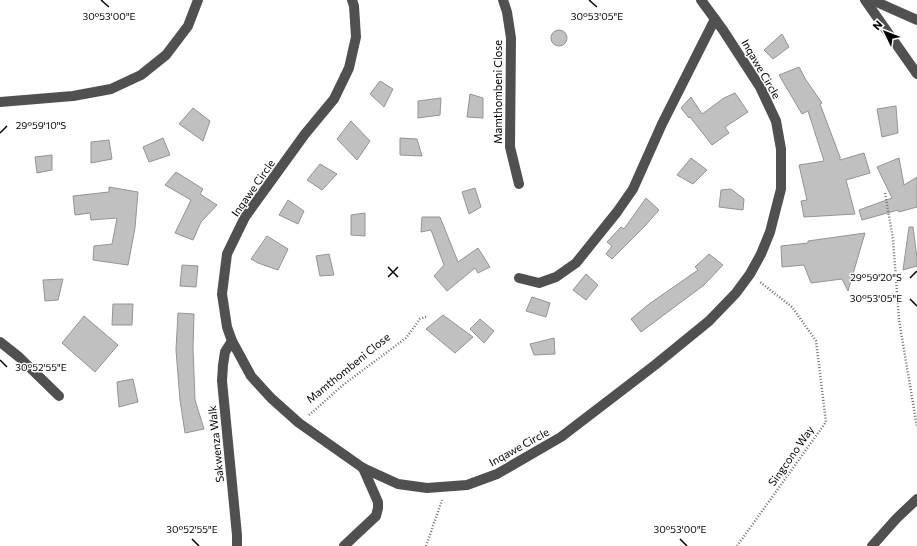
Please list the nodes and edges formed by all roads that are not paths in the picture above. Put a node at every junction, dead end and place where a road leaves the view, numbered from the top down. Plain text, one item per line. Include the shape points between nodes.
1 (198, 0) edge
2 (352, 0) edge
3 (503, 0) edge
4 (701, 0) edge
5 (864, 0) edge
6 (872, 0) edge
7 (715, 19) junction
8 (917, 20) edge
9 (917, 74) edge
10 (0, 102) edge
11 (519, 184) dead end
12 (519, 278) dead end
13 (232, 341) junction
14 (0, 342) edge
15 (60, 396) dead end
16 (363, 468) junction
17 (917, 499) edge
18 (237, 546) edge
19 (344, 546) edge
20 (872, 546) edge

1 - 10 street via 188,26 166,55 141,75 110,89 73,96
2 - 13 street, Inqawe Circle via 356,37 349,68 334,99 305,134 245,217 227,254 222,294
3 - 11 street, Mamthombeni Close via 511,38 510,147
4 - 7 street, Inqawe Circle
5 - 9 street
6 - 8 street
7 - 12 street via 633,189 617,212 576,263 556,277 539,283
7 - 16 street, Inqawe Circle via 760,87 776,121 781,149 781,189 770,232 750,274 736,293 709,321 561,437 497,474 467,485 427,488 398,484
13 - 16 street, Inqawe Circle via 252,376 271,398 299,423
13 - 18 street, Sakwenza Walk via 225,352 222,381 238,534
14 - 15 street
16 - 19 street via 378,502 378,508 376,516
17 - 20 street

